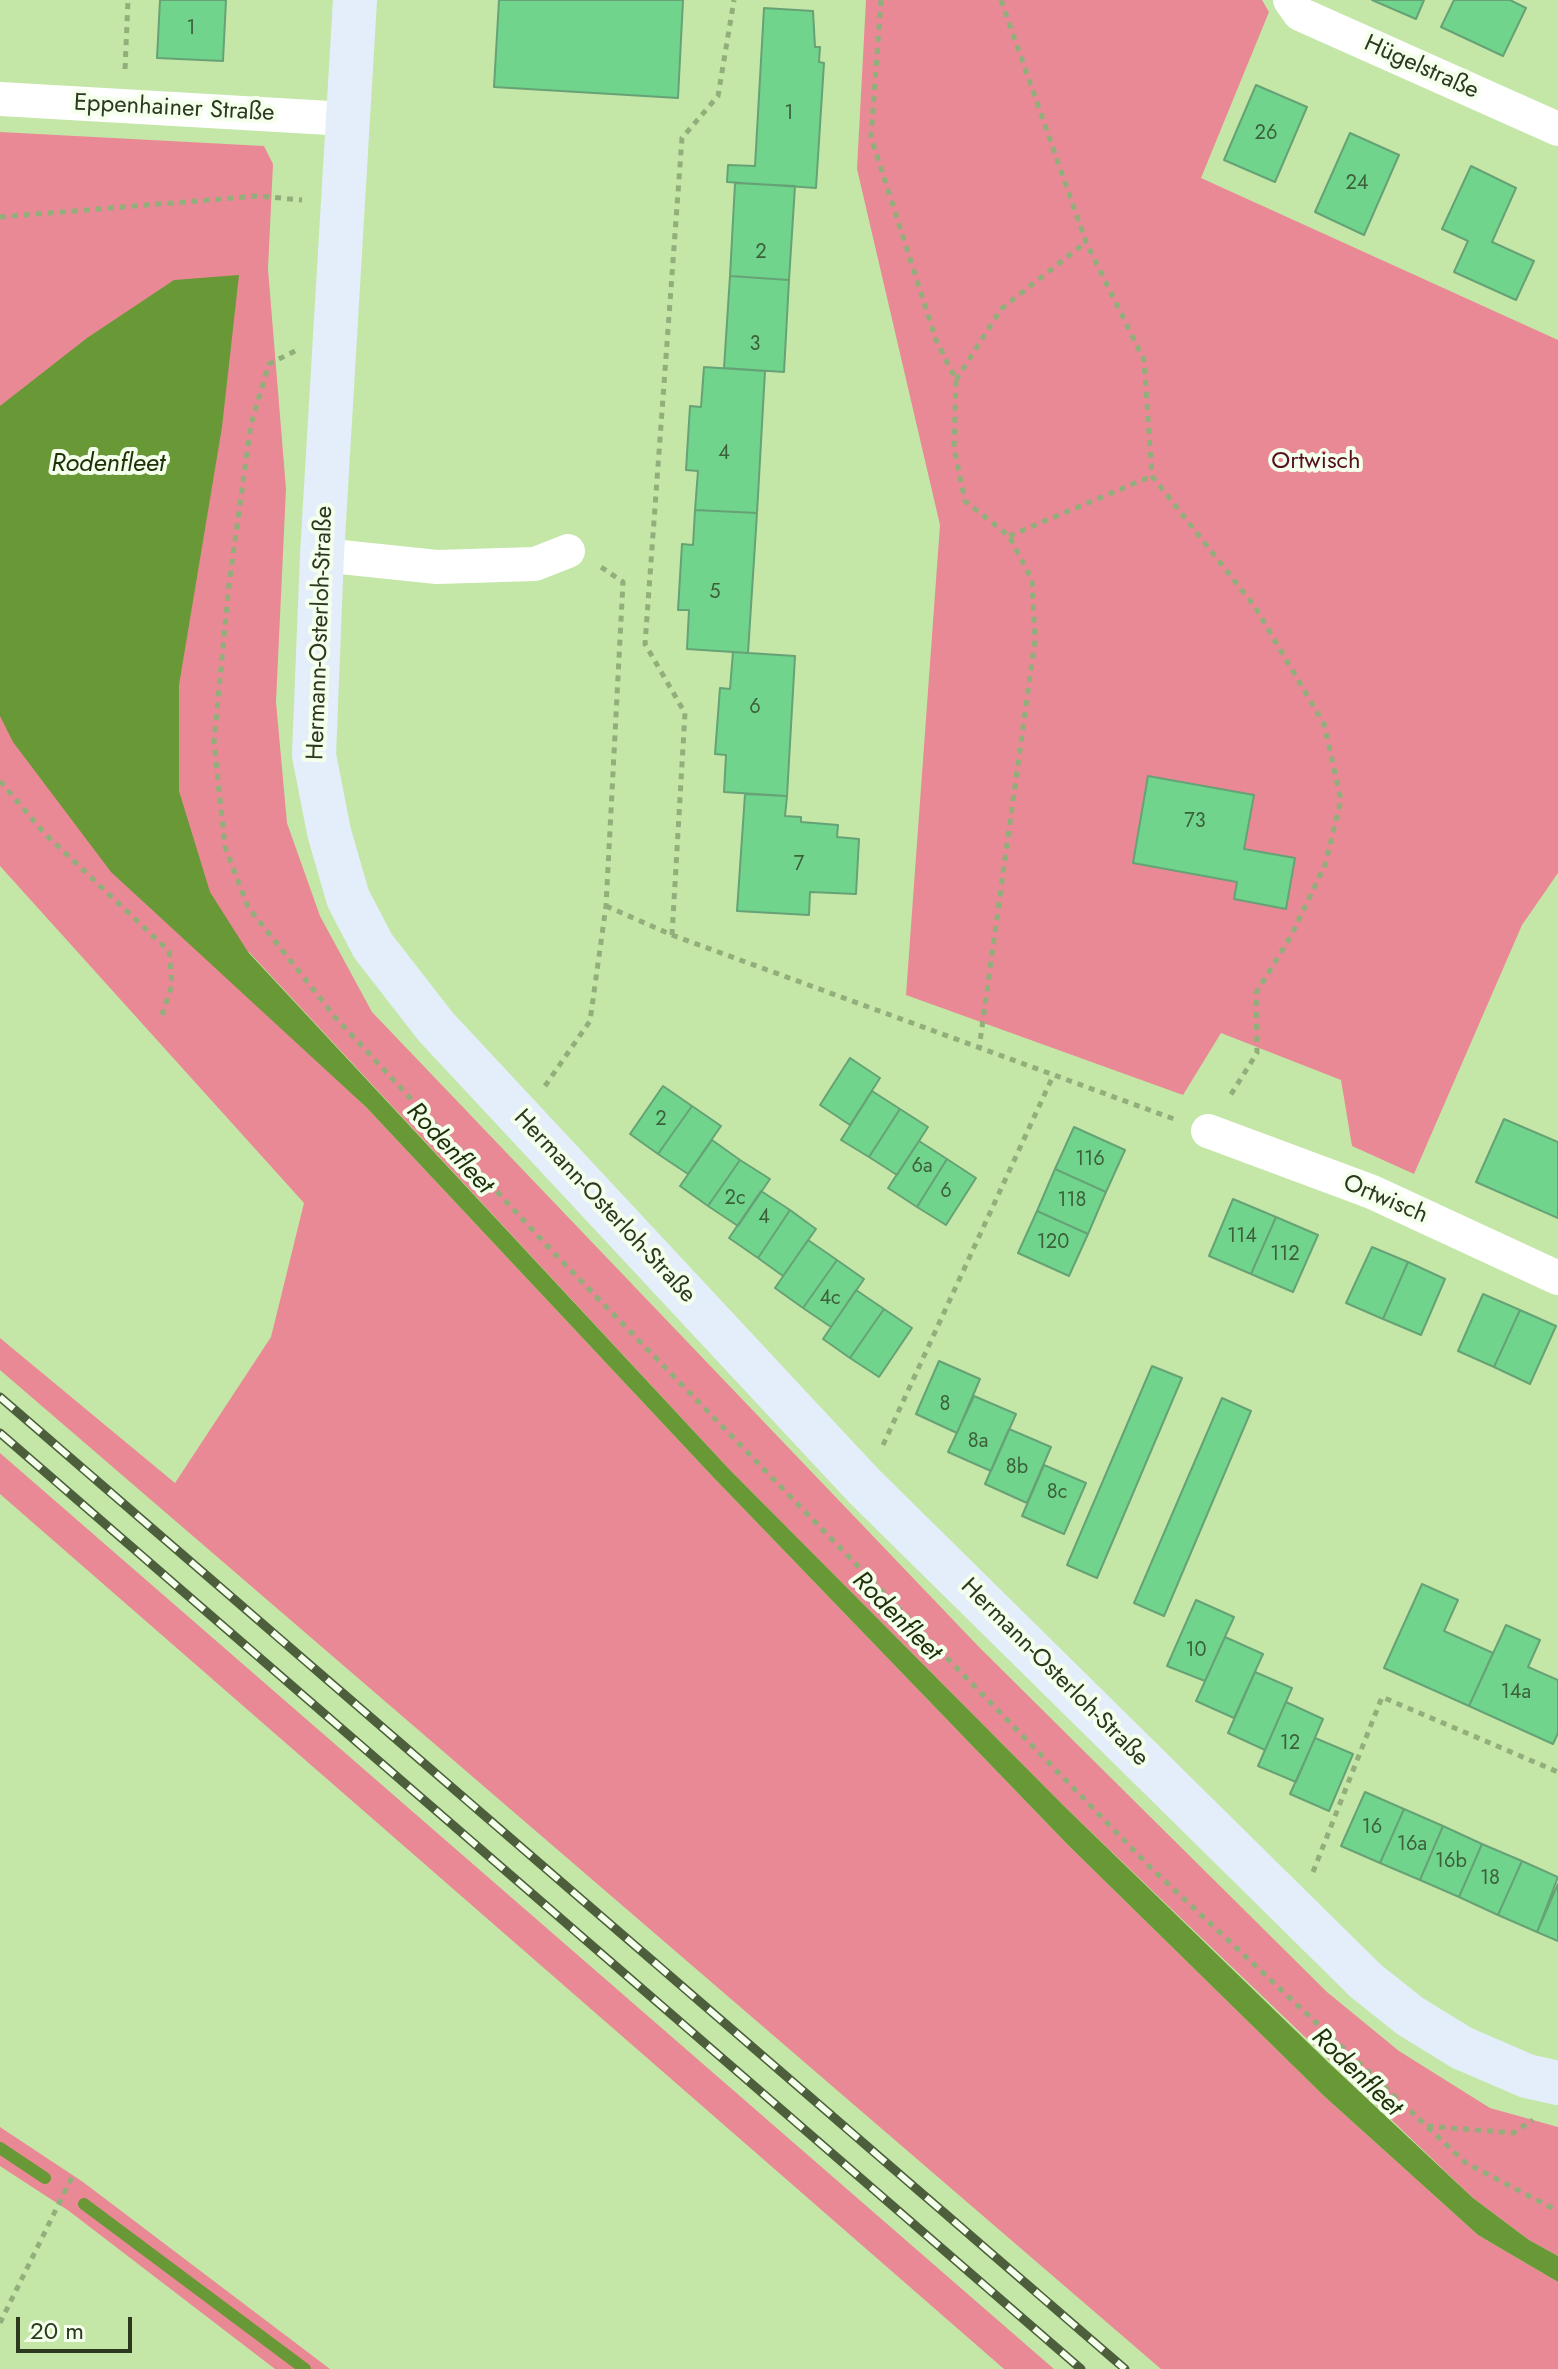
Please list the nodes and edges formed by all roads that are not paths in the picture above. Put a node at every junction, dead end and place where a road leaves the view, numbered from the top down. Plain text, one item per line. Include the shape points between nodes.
1 (355, 0) edge
2 (1290, 0) edge
3 (0, 99) edge
4 (347, 119) junction
5 (1558, 129) edge
6 (568, 551) road end
7 (322, 555) junction
8 (1208, 1131) road end
9 (1558, 1278) edge
10 (1547, 2101) edge

1 - 4 street, Hermann-Osterloh-Straße
2 - 5 street, Hügelstraße via 1300,14
3 - 4 street, Eppenhainer Straße
4 - 7 street, Hermann-Osterloh-Straße
6 - 7 street via 535,564 437,567
7 - 10 street, Hermann-Osterloh-Straße via 314,755 329,832 348,898 373,946 436,1027 864,1486 1366,1981 1462,2048 1527,2076
8 - 9 street, Ortwisch via 1372,1192

